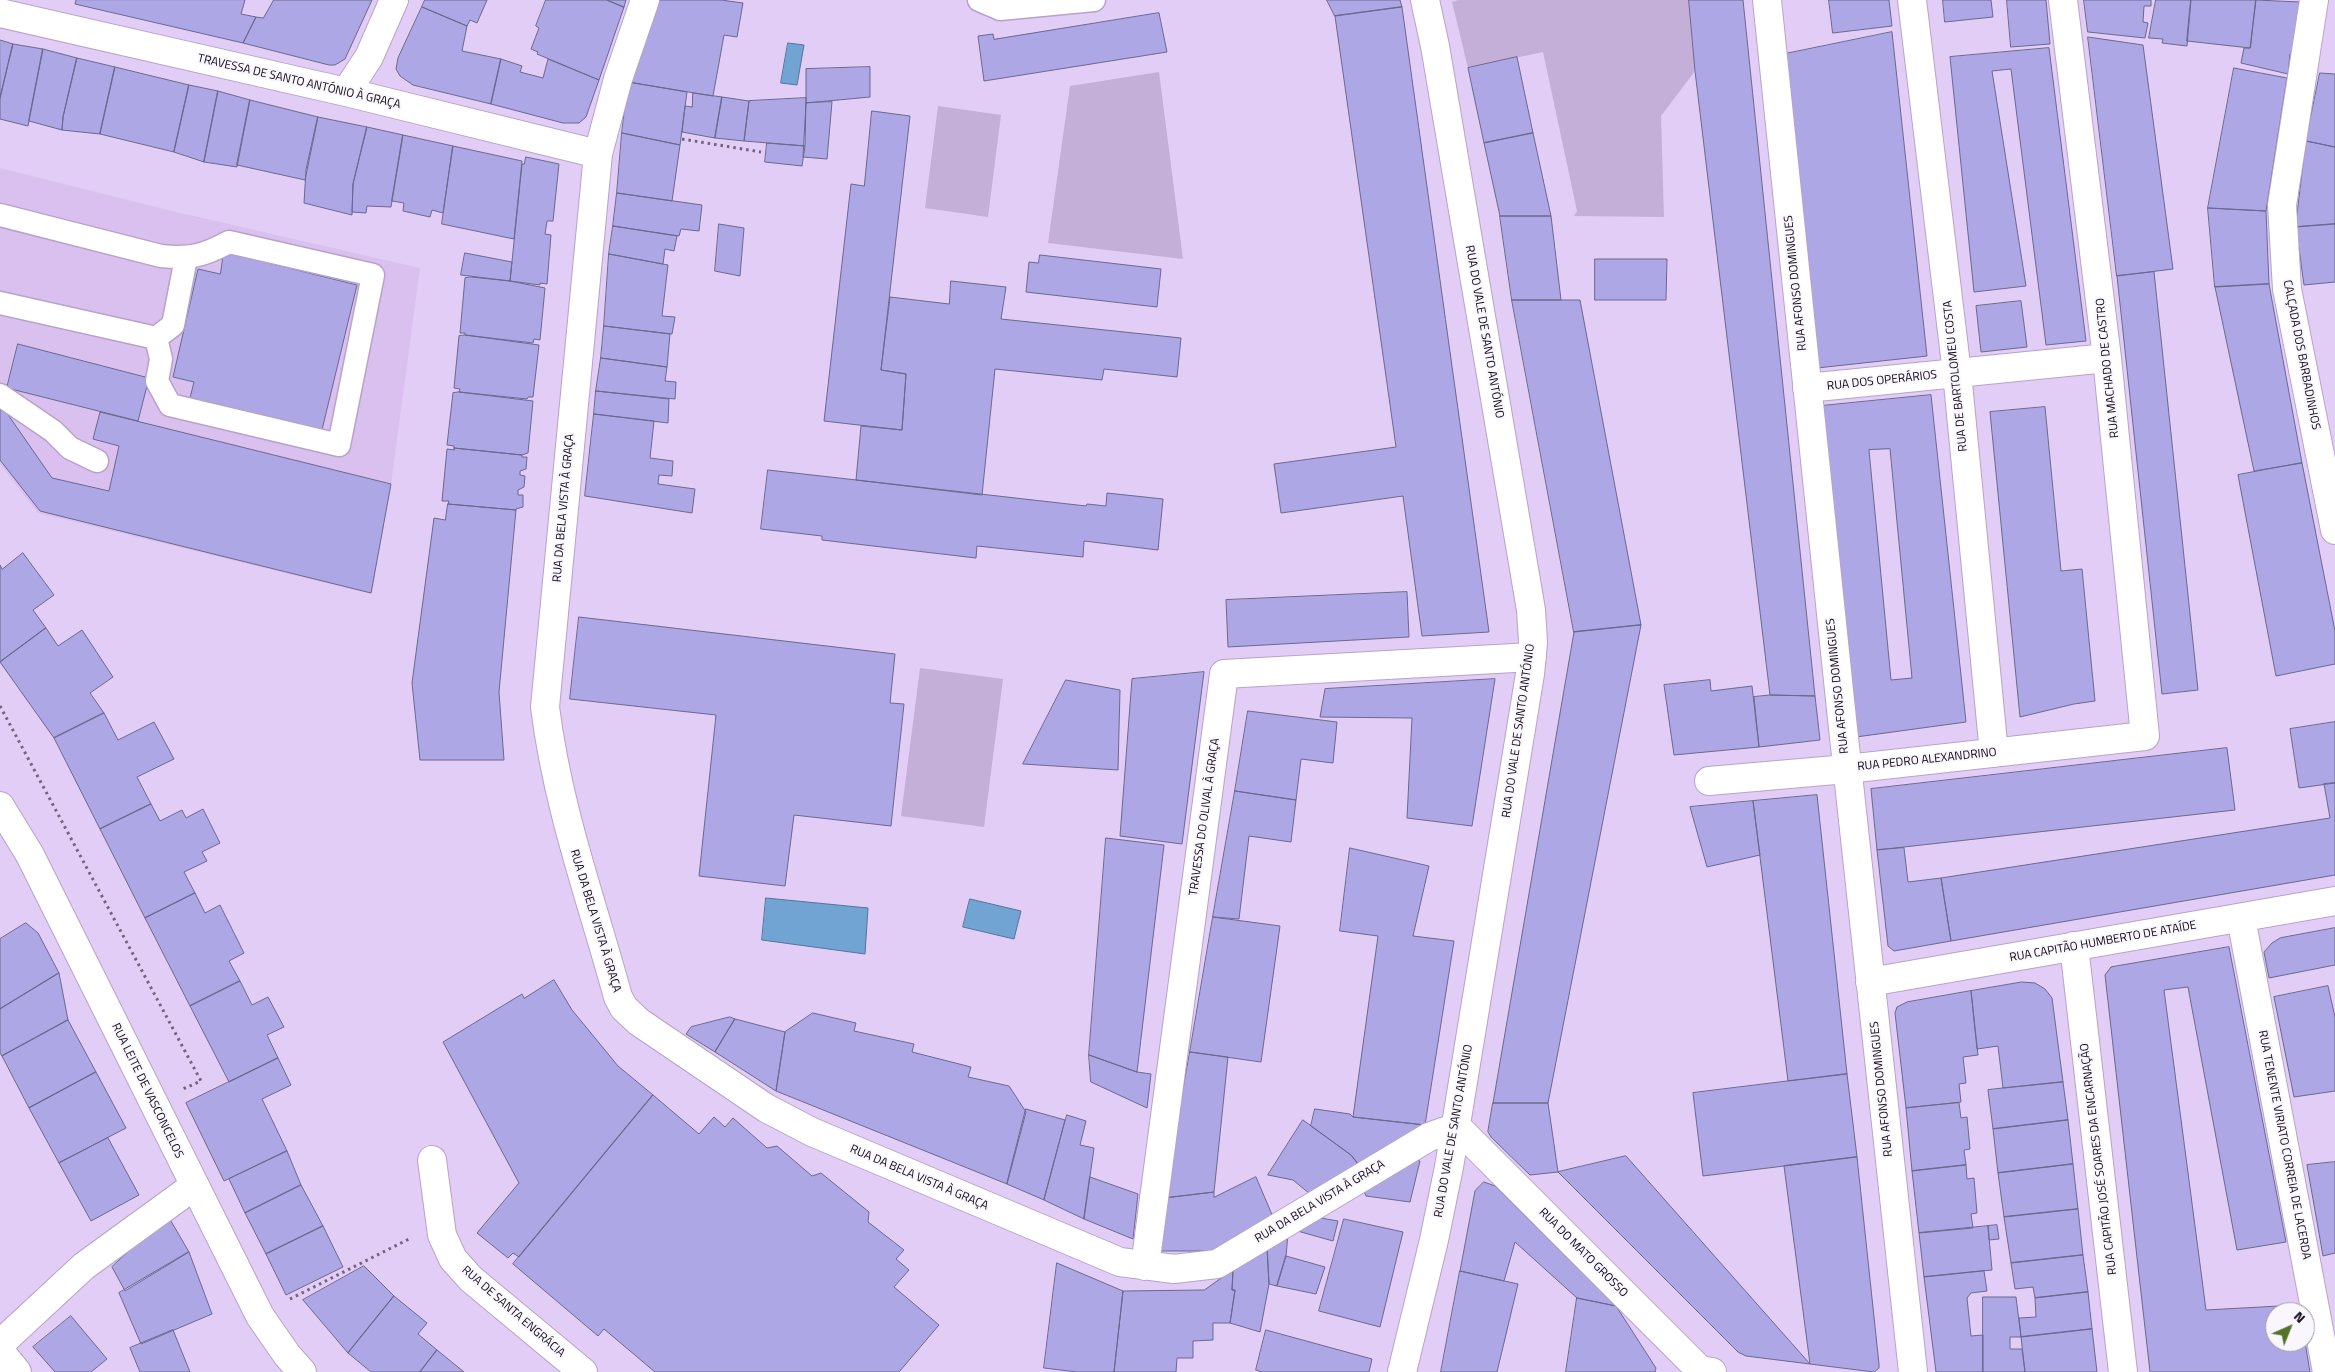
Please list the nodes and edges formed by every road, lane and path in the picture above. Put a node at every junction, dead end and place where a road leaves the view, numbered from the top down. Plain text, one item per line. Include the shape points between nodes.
1 (394, 0) edge
2 (645, 0) edge
3 (979, 0) edge
4 (1094, 0) edge
5 (1425, 0) edge
6 (1767, 0) edge
7 (1912, 0) edge
8 (2063, 0) edge
9 (2314, 0) edge
10 (0, 13) edge
11 (346, 92) junction
12 (682, 139) dead end
13 (761, 152) dead end
14 (598, 154) junction
15 (0, 215) edge
16 (186, 258) junction
17 (0, 302) edge
18 (156, 338) junction
19 (2107, 358) junction
20 (1957, 373) junction
21 (1807, 388) junction
22 (0, 395) edge
23 (97, 461) dead end
24 (2335, 530) edge
25 (1532, 657) junction
26 (0, 706) edge
27 (2145, 736) joint
28 (1994, 753) junction
29 (1847, 770) junction
30 (1709, 781) dead end
31 (0, 806) edge
32 (2335, 901) edge
33 (2241, 918) junction
34 (2074, 946) junction
35 (1870, 982) junction
36 (154, 1104) junction
37 (1457, 1127) junction
38 (432, 1160) dead end
39 (194, 1186) junction
40 (413, 1236) dead end
41 (1146, 1266) junction
42 (287, 1301) dead end
43 (0, 1344) edge
44 (0, 1351) edge
45 (1704, 1371) edge
46 (17, 1372) edge
47 (302, 1372) edge
48 (582, 1372) edge
49 (1402, 1372) edge
50 (1913, 1372) edge
51 (2123, 1372) edge
52 (2327, 1372) edge

1 - 11 street via 368,57
2 - 14 street, RUA DA BELA VISTA À GRAÇA
3 - 4 lane via 1000,9
5 - 25 street, RUA DO VALE DE SANTO ANTÓNIO via 1531,610
6 - 21 street, RUA AFONSO DOMINGUES
7 - 20 street, RUA DE BARTOLOMEU COSTA
8 - 19 street, RUA MACHADO DE CASTRO
9 - 24 street, CALÇADA DOS BARBADINHOS via 2282,205 2287,290
10 - 11 street, TRAVESSA DE SANTO ANTÓNIO À GRAÇA
11 - 14 street, TRAVESSA DE SANTO ANTÓNIO À GRAÇA
12 - 13 path
14 - 41 street, RUA DA BELA VISTA À GRAÇA via 545,707 550,752 563,808 618,998 638,1022 766,1108 812,1132 1120,1262
15 - 16 lane via 161,256
16 - 18 lane via 173,325
16 - 18 lane via 209,253 229,242 373,275 338,445 170,405 157,381 161,359
17 - 18 lane
19 - 20 street, RUA DOS OPERÁRIOS
19 - 27 street, RUA MACHADO DE CASTRO
20 - 21 street, RUA DOS OPERÁRIOS
20 - 28 street, RUA DE BARTOLOMEU COSTA
21 - 29 street, RUA AFONSO DOMINGUES
22 - 23 lane via 53,431 70,448
25 - 37 street, RUA DO VALE DE SANTO ANTÓNIO
25 - 41 street, TRAVESSA DO OLIVAL À GRAÇA via 1224,674
26 - 36 path via 201,1081
27 - 28 street, RUA PEDRO ALEXANDRINO
28 - 29 street, RUA PEDRO ALEXANDRINO
29 - 30 street, RUA PEDRO ALEXANDRINO
29 - 35 street, RUA AFONSO DOMINGUES
31 - 36 street, RUA LEITE DE VASCONCELOS via 30,855
32 - 33 street, RUA CAPITÃO HUMBERTO DE ATAÍDE
33 - 34 street, RUA CAPITÃO HUMBERTO DE ATAÍDE
33 - 52 street, RUA TENENTE VIRIATO CORREIA DE LACERDA
34 - 35 street, RUA CAPITÃO HUMBERTO DE ATAÍDE
34 - 51 street, RUA CAPITÃO JOSÉ SOARES DA ENCARNAÇÃO
35 - 50 street, RUA AFONSO DOMINGUES
36 - 39 street, RUA LEITE DE VASCONCELOS
37 - 41 street, RUA DA BELA VISTA À GRAÇA via 1428,1137 1217,1264 1174,1269
37 - 45 street, RUA DO MATO GROSSO
37 - 49 street, RUA DO VALE DE SANTO ANTÓNIO
38 - 48 street, RUA DE SANTA ENGRÁCIA via 442,1235 453,1259 472,1279
39 - 43 street via 84,1266
39 - 47 street, RUA LEITE DE VASCONCELOS via 260,1316
40 - 42 path
44 - 46 street

